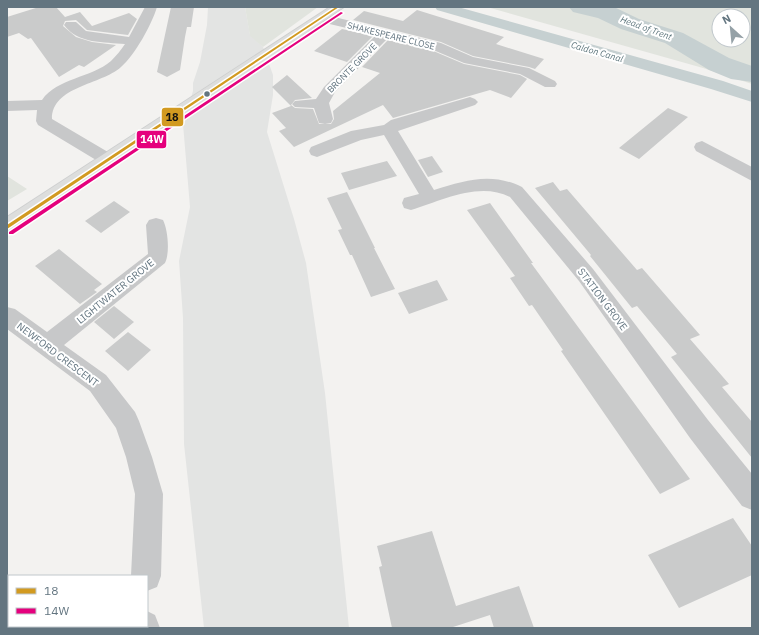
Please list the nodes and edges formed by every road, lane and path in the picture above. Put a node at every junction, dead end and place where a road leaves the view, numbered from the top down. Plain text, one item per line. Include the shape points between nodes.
1 (151, 7) edge
2 (338, 7) edge
3 (322, 18) junction
4 (71, 25) dead end
5 (385, 34) junction
6 (132, 41) junction
7 (553, 86) dead end
8 (470, 102) dead end
9 (321, 103) junction
10 (300, 104) dead end
11 (46, 105) junction
12 (7, 106) edge
13 (325, 119) dead end
14 (389, 129) junction
15 (702, 148) dead end
16 (317, 151) dead end
17 (108, 159) junction
18 (752, 175) edge
19 (156, 225) dead end
20 (7, 227) edge
21 (7, 316) edge
22 (46, 346) junction
23 (752, 496) edge
24 (146, 575) edge

1 - 6 street via 145,24
2 - 3 highway
3 - 5 street, SHAKESPEARE CLOSE
3 - 17 highway
4 - 6 street via 82,35
5 - 7 street, SHAKESPEARE CLOSE via 436,46 469,60 524,71
5 - 9 street, BRONTE GROVE via 328,90
6 - 11 street via 116,64 105,72 74,84
8 - 14 street via 397,124
9 - 10 street, BRONTE GROVE
9 - 13 street, BRONTE GROVE
11 - 12 street
11 - 17 street via 44,121
14 - 16 street via 357,135
14 - 23 street, STATION GROVE via 421,200 481,185 505,186 516,192 586,275 699,429
15 - 18 street
17 - 20 highway
19 - 22 street, LIGHTWATER GROVE via 158,257
21 - 22 street, NEWFORD CRESCENT
22 - 24 street, NEWFORD CRESCENT via 98,383 126,421 149,494

